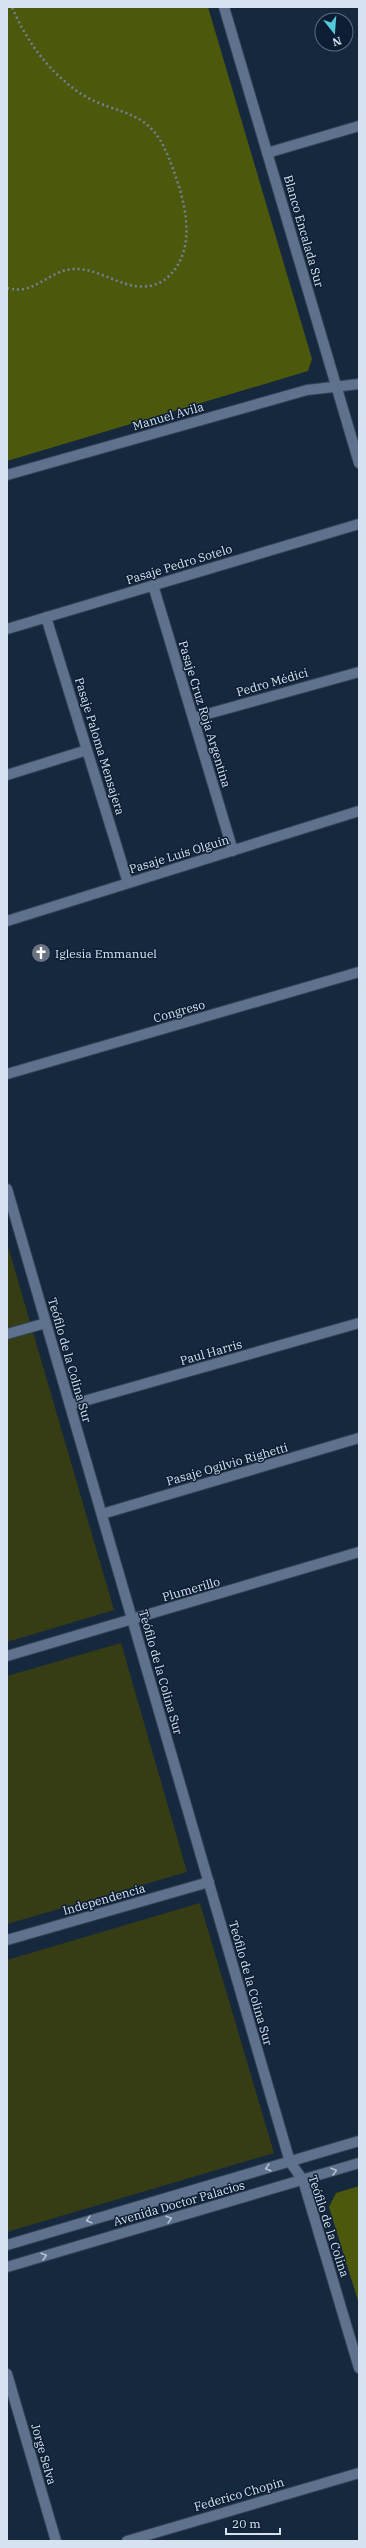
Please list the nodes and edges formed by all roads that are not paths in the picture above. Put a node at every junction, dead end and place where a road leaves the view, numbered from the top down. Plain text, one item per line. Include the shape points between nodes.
1 (224, 7) edge
2 (359, 126) edge
3 (267, 153) junction
4 (359, 384) edge
5 (336, 386) junction
6 (359, 463) edge
7 (7, 475) edge
8 (359, 524) edge
9 (153, 585) junction
10 (46, 617) junction
11 (7, 629) edge
12 (359, 672) edge
13 (192, 718) junction
14 (87, 750) junction
15 (7, 775) edge
16 (359, 811) edge
17 (233, 851) junction
18 (128, 883) junction
19 (7, 921) edge
20 (359, 972) edge
21 (7, 1074) edge
22 (7, 1189) edge
23 (46, 1323) junction
24 (359, 1323) edge
25 (7, 1334) edge
26 (70, 1405) junction
27 (359, 1438) edge
28 (102, 1514) junction
29 (359, 1552) edge
30 (132, 1619) junction
31 (7, 1656) edge
32 (208, 1882) junction
33 (7, 1940) edge
34 (359, 2141) edge
35 (290, 2162) junction
36 (359, 2163) edge
37 (303, 2180) junction
38 (7, 2245) edge
39 (7, 2267) edge
40 (359, 2368) edge
41 (7, 2374) edge
42 (359, 2473) edge
43 (56, 2541) edge
44 (127, 2541) edge

1 - 3 street, Blanco Encalada Sur
2 - 3 street
3 - 5 street, Blanco Encalada Sur
4 - 5 street, Manuel Avila
5 - 6 street, Blanco Encalada Sur
5 - 7 street, Manuel Avila via 306,390
8 - 9 street, Pasaje Pedro Sotelo
9 - 10 street, Pasaje Pedro Sotelo
9 - 13 street, Pasaje Cruz Roja Argentina
10 - 11 street, Pasaje Pedro Sotelo
10 - 14 street, Pasaje Paloma Mensajera
12 - 13 street, Pedro Médici
13 - 17 street, Pasaje Cruz Roja Argentina
14 - 15 street
14 - 18 street, Pasaje Paloma Mensajera
16 - 17 street, Pasaje Luis Olguín
17 - 18 street, Pasaje Luis Olguín
18 - 19 street, Pasaje Luis Olguín
20 - 21 street, Congreso
22 - 23 street, Teófilo de la Colina Sur
23 - 25 street
23 - 26 street, Teófilo de la Colina Sur
24 - 26 street, Paul Harris
26 - 28 street, Teófilo de la Colina Sur
27 - 28 street, Pasaje Ogilvio Righetti
28 - 30 street, Teófilo de la Colina Sur
29 - 30 street, Plumerillo
30 - 31 street, Plumerillo
30 - 32 street, Teófilo de la Colina Sur
32 - 33 street, Independencia
32 - 35 street, Teófilo de la Colina Sur
34 - 35 street, Avenida Doctor Palacios
35 - 37 street, Teófilo de la Colina
35 -> 38 street, Avenida Doctor Palacios
37 -> 36 street, Avenida Doctor Palacios
39 -> 37 street, Avenida Doctor Palacios
37 - 40 street, Teófilo de la Colina
41 - 43 street, Jorge Selva
42 - 44 street, Federico Chopin

